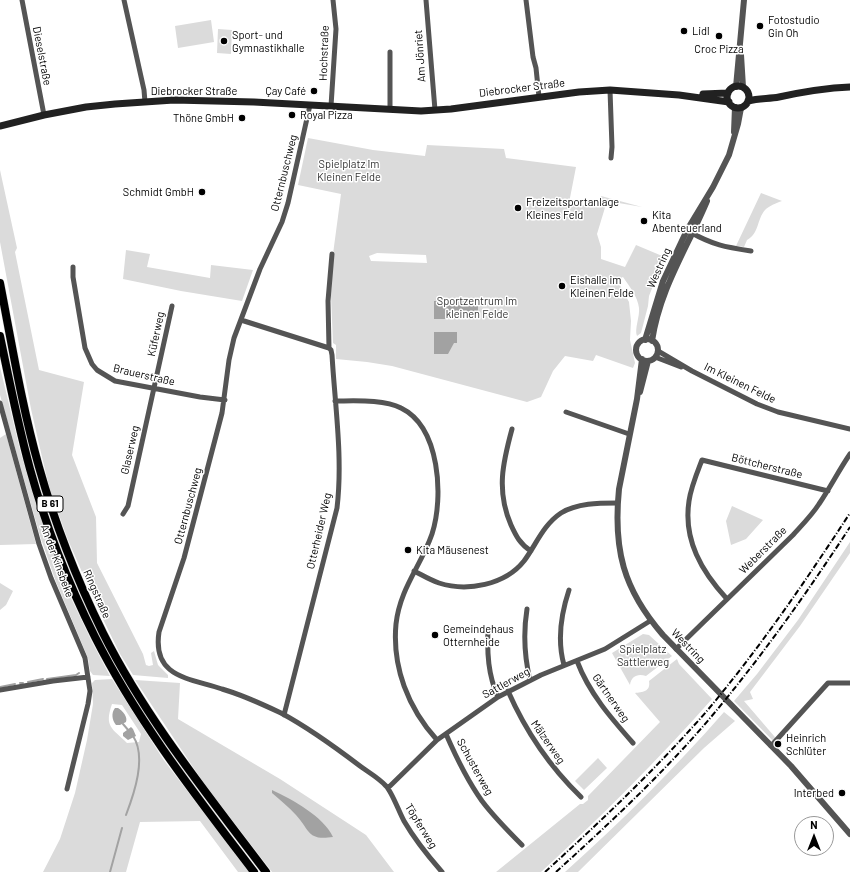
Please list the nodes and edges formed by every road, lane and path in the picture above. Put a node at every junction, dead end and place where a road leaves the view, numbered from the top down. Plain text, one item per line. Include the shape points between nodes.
1 (22, 0) edge
2 (124, 0) edge
3 (333, 0) edge
4 (426, 0) edge
5 (526, 0) edge
6 (744, 0) edge
7 (390, 52) dead end
8 (850, 86) edge
9 (739, 87) junction
10 (610, 90) junction
11 (728, 93) junction
12 (679, 95) junction
13 (539, 97) junction
14 (748, 97) junction
15 (145, 102) junction
16 (729, 102) junction
17 (310, 105) junction
18 (331, 106) junction
19 (738, 108) junction
20 (390, 110) junction
21 (435, 110) junction
22 (44, 115) junction
23 (0, 126) edge
24 (611, 158) dead end
25 (689, 232) junction
26 (751, 251) dead end
27 (332, 254) dead end
28 (73, 267) dead end
29 (0, 283) edge
30 (172, 306) dead end
31 (241, 320) junction
32 (0, 336) edge
33 (644, 340) junction
34 (652, 341) junction
35 (329, 348) junction
36 (657, 354) junction
37 (645, 360) junction
38 (154, 389) junction
39 (225, 400) junction
40 (335, 401) junction
41 (0, 403) edge
42 (566, 412) dead end
43 (512, 429) dead end
44 (850, 429) edge
45 (629, 434) junction
46 (850, 454) edge
47 (828, 491) junction
48 (617, 503) junction
49 (123, 514) dead end
50 (531, 551) junction
51 (414, 571) junction
52 (569, 590) dead end
53 (727, 599) junction
54 (527, 609) dead end
55 (650, 620) junction
56 (488, 629) dead end
57 (676, 649) junction
58 (577, 660) junction
59 (564, 665) junction
60 (88, 677) junction
61 (530, 680) junction
62 (850, 683) edge
63 (0, 690) edge
64 (508, 692) junction
65 (498, 697) junction
66 (284, 715) junction
67 (446, 734) junction
68 (436, 740) junction
69 (633, 743) dead end
70 (771, 746) junction
71 (387, 787) junction
72 (67, 789) dead end
73 (581, 797) dead end
74 (848, 831) edge
75 (522, 845) dead end
76 (254, 872) edge
77 (266, 872) edge
78 (442, 872) edge

1 - 22 street, Dieselstraße
2 - 15 street
3 - 18 street, Hochstraße via 336,29
4 - 21 street, Am Jönriet
5 - 13 street
6 - 9 street
7 - 20 street
8 - 14 main road via 778,97
9 - 11 main road
9 - 14 main road
10 - 12 main road, Diebrocker Straße
10 - 13 main road, Diebrocker Straße
10 - 24 street
11 - 12 main road, Diebrocker Straße
11 - 16 main road
12 - 16 main road, Diebrocker Straße
13 - 21 main road, Diebrocker Straße
14 - 19 main road via 746,105
15 - 17 main road, Diebrocker Straße via 213,101
15 - 22 main road, Diebrocker Straße via 86,107
16 - 19 main road
17 - 18 main road, Diebrocker Straße
17 - 31 street, Otternbuschweg via 282,222 260,269
18 - 20 main road, Diebrocker Straße
19 - 25 street, Westring via 733,141 724,165
20 - 21 main road, Diebrocker Straße
22 - 23 main road, Diebrocker Straße
25 - 26 street via 720,246
25 - 33 street, Westring via 660,287
25 - 34 street, Westring via 659,308
27 - 35 street, Otterheider Weg via 328,301
28 - 38 street, Brauerstraße via 85,348 92,364 114,381
29 - 77 highway, Ringstraße / B 61 via 38,466 64,546 86,596 104,634 147,710
30 - 38 street, Küferweg
31 - 35 street
31 - 39 street, Otternbuschweg via 229,360
32 - 76 highway, Ringstraße / B 61 via 22,438 39,500 77,600 117,678 160,745
33 - 34 street
33 - 37 street via 636,350
34 - 36 street via 656,343
35 - 40 street, Otterheider Weg
36 - 37 street
36 - 44 street, Im Kleinen Felde via 757,404 778,412
37 - 45 street, Westring
38 - 39 street, Brauerstraße
38 - 49 street, Glaserweg via 128,506
39 - 66 street, Otternbuschweg via 190,535 159,632 159,649 167,667 179,676 245,697
40 - 51 street via 392,404 415,418 426,433 438,480 438,503 432,534
40 - 66 street, Otterheider Weg via 339,473 337,508
41 - 60 street, An der Kinsbeke via 39,544 85,658
42 - 45 street
43 - 50 street via 502,470 503,501 517,537 524,547
45 - 48 street, Westring
46 - 47 street, Weberstraße
47 - 53 street, Weberstraße via 793,535
47 - 53 street, Böttcherstraße via 702,460 689,502 690,534 697,558 715,587
48 - 50 street via 576,506 562,513 548,524
48 - 55 street, Westring via 617,532 624,569 632,590
50 - 51 street via 523,563 514,570 478,586 450,586
51 - 68 street via 398,612 396,653 409,701
52 - 59 street via 560,631
53 - 57 street, Weberstraße
54 - 61 street via 524,644
55 - 57 street, Westring
55 - 58 street, Sattlerweg via 605,649
56 - 65 street via 488,665
57 - 70 street, Westring
58 - 59 street, Sattlerweg
58 - 69 street, Gärtnerweg via 593,693
59 - 61 street, Sattlerweg
60 - 63 street
60 - 72 street, An der Kinsbeke via 88,704
61 - 64 street, Sattlerweg
62 - 70 street via 828,683
64 - 65 street, Sattlerweg
64 - 73 street, Mälzerweg via 537,747 564,781
65 - 67 street, Sattlerweg
66 - 71 street, Otternbuschweg via 329,742
67 - 68 street, Sattlerweg
67 - 75 street, Schusterweg via 472,786 495,817
68 - 71 street, Sattlerweg
70 - 74 street, Westring
71 - 78 street, Töpferweg via 423,851

